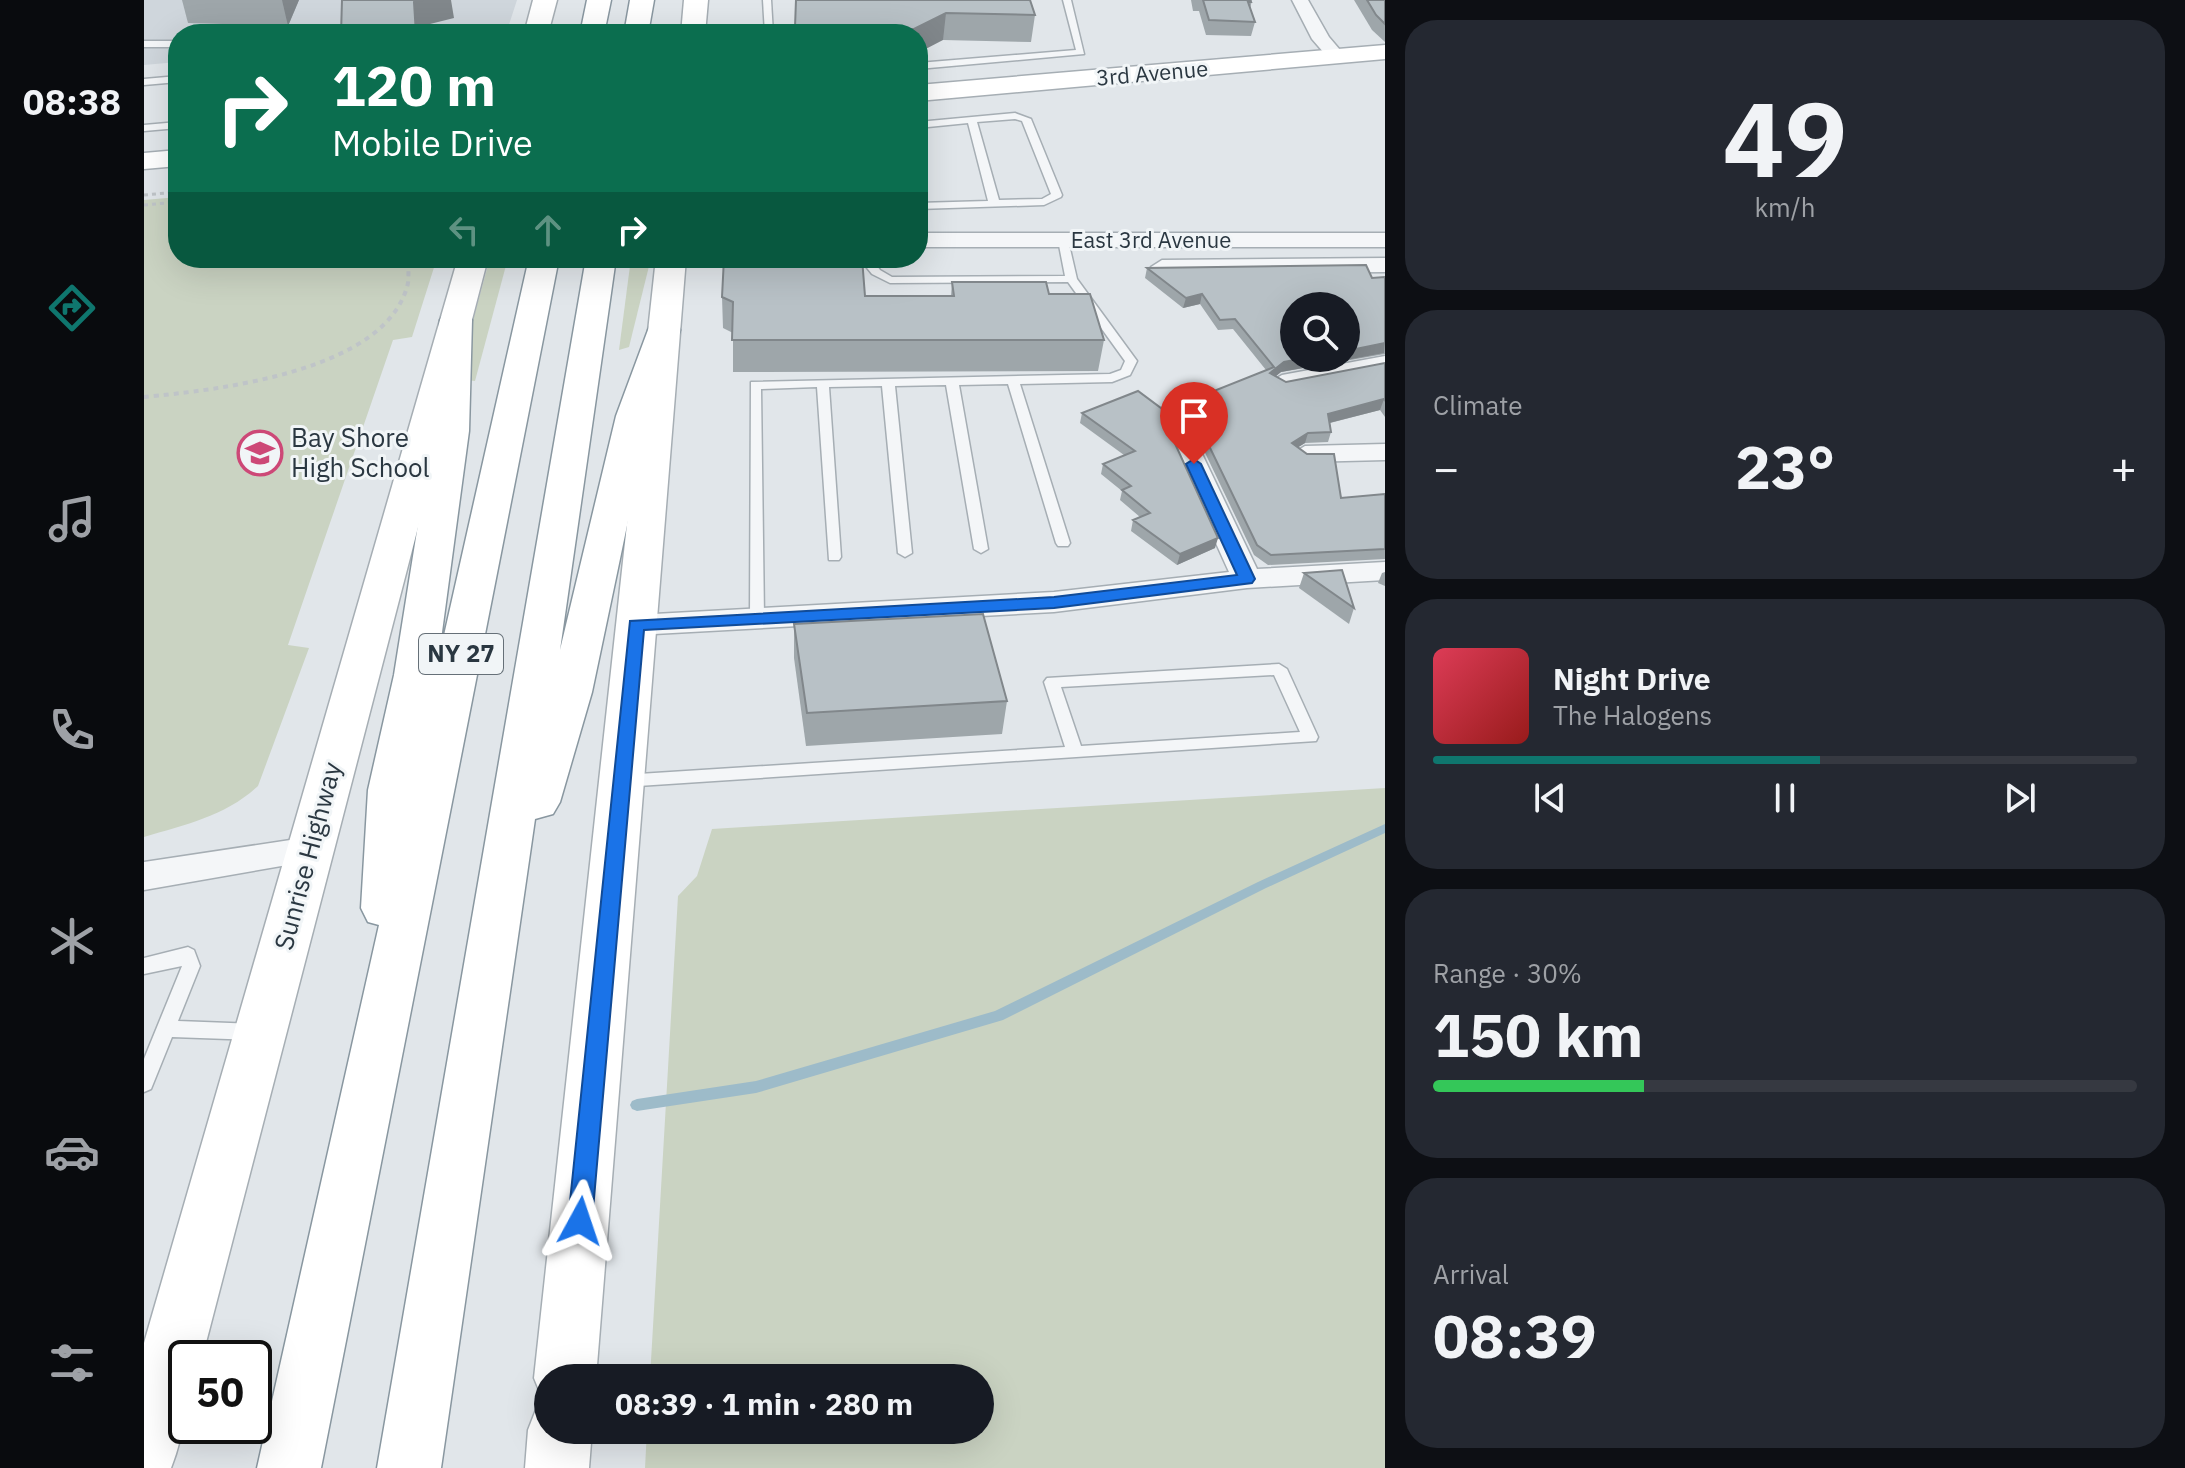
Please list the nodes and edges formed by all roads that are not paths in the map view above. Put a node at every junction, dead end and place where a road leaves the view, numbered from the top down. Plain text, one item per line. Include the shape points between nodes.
1 (545, 0) edge
2 (599, 0) edge
3 (642, 0) edge
4 (696, 0) edge
5 (767, 0) edge
6 (1067, 0) edge
7 (1300, 0) edge
8 (539, 24) edge
9 (594, 24) edge
10 (638, 24) edge
11 (694, 24) edge
12 (768, 24) edge
13 (144, 44) edge
14 (168, 44) edge
15 (1385, 52) edge
16 (1337, 57) junction
17 (928, 65) edge
18 (168, 80) edge
19 (144, 82) edge
20 (928, 92) edge
21 (972, 120) junction
22 (928, 124) edge
23 (168, 126) edge
24 (144, 128) edge
25 (168, 159) edge
26 (144, 161) edge
27 (994, 203) junction
28 (928, 206) edge
29 (928, 240) edge
30 (1063, 240) junction
31 (1385, 240) edge
32 (1384, 266) edge
33 (1162, 267) edge
34 (470, 268) edge
35 (542, 268) edge
36 (599, 268) edge
37 (670, 268) edge
38 (873, 268) edge
39 (1071, 279) junction
40 (456, 320) junction
41 (664, 330) junction
42 (1385, 363) edge
43 (1013, 380) junction
44 (952, 381) junction
45 (1282, 382) edge
46 (888, 383) junction
47 (823, 384) junction
48 (1180, 435) dead end
49 (1385, 452) edge
50 (1305, 454) edge
51 (1063, 543) dead end
52 (981, 549) dead end
53 (905, 553) dead end
54 (834, 557) dead end
55 (1385, 571) edge
56 (1247, 579) junction
57 (757, 618) junction
58 (636, 625) junction
59 (1075, 752) junction
60 (621, 781) junction
61 (310, 850) junction
62 (144, 876) edge
63 (489, 961) junction
64 (144, 966) edge
65 (166, 1029) junction
66 (260, 1032) junction
67 (378, 1050) junction
68 (144, 1083) edge
69 (566, 1364) edge
70 (559, 1444) edge
71 (144, 1455) edge
72 (289, 1468) edge
73 (409, 1468) edge
74 (557, 1468) edge

1 - 8 main road
2 - 9 main road
3 - 10 main road
4 - 11 main road
5 - 12 lane
6 - 17 lane via 1081,52
7 - 16 street
13 - 14 lane
15 - 16 main road, 3rd Avenue
16 - 20 main road, 3rd Avenue
18 - 19 lane
21 - 22 lane
21 - 27 lane
21 - 27 lane via 1026,119 1057,195 1044,202
23 - 24 lane
25 - 26 main road
27 - 28 lane
29 - 30 street, East 3rd Avenue
30 - 31 street, East 3rd Avenue
30 - 39 lane
32 - 33 street
34 - 40 main road, Sunrise Highway
35 - 67 main road, NY 27
36 - 63 main road, NY 27
37 - 41 main road
38 - 39 lane via 890,280
39 - 43 lane via 1131,361 1126,372 1112,378
40 - 61 main road, Sunrise Highway
40 - 67 main road via 451,431 415,675 391,790
41 - 58 main road
41 - 63 main road via 633,416 571,692
42 - 45 street
43 - 44 lane
43 - 51 lane
44 - 46 lane
44 - 52 lane
46 - 47 lane
46 - 53 lane
47 - 54 lane
47 - 57 lane via 755,385
48 - 56 street
49 - 50 street
55 - 56 street
56 - 57 street via 1054,602
57 - 58 street
58 - 60 main road
59 - 59 lane via 1216,743 1310,737 1279,669 1052,682
59 - 60 lane
60 - 69 main road
61 - 62 street
61 - 66 main road, Sunrise Highway
63 - 73 main road, NY 27
64 - 65 lane via 188,955 191,966
65 - 66 lane
65 - 68 lane
66 - 71 main road, Sunrise Highway
67 - 72 main road, NY 27
70 - 74 main road

